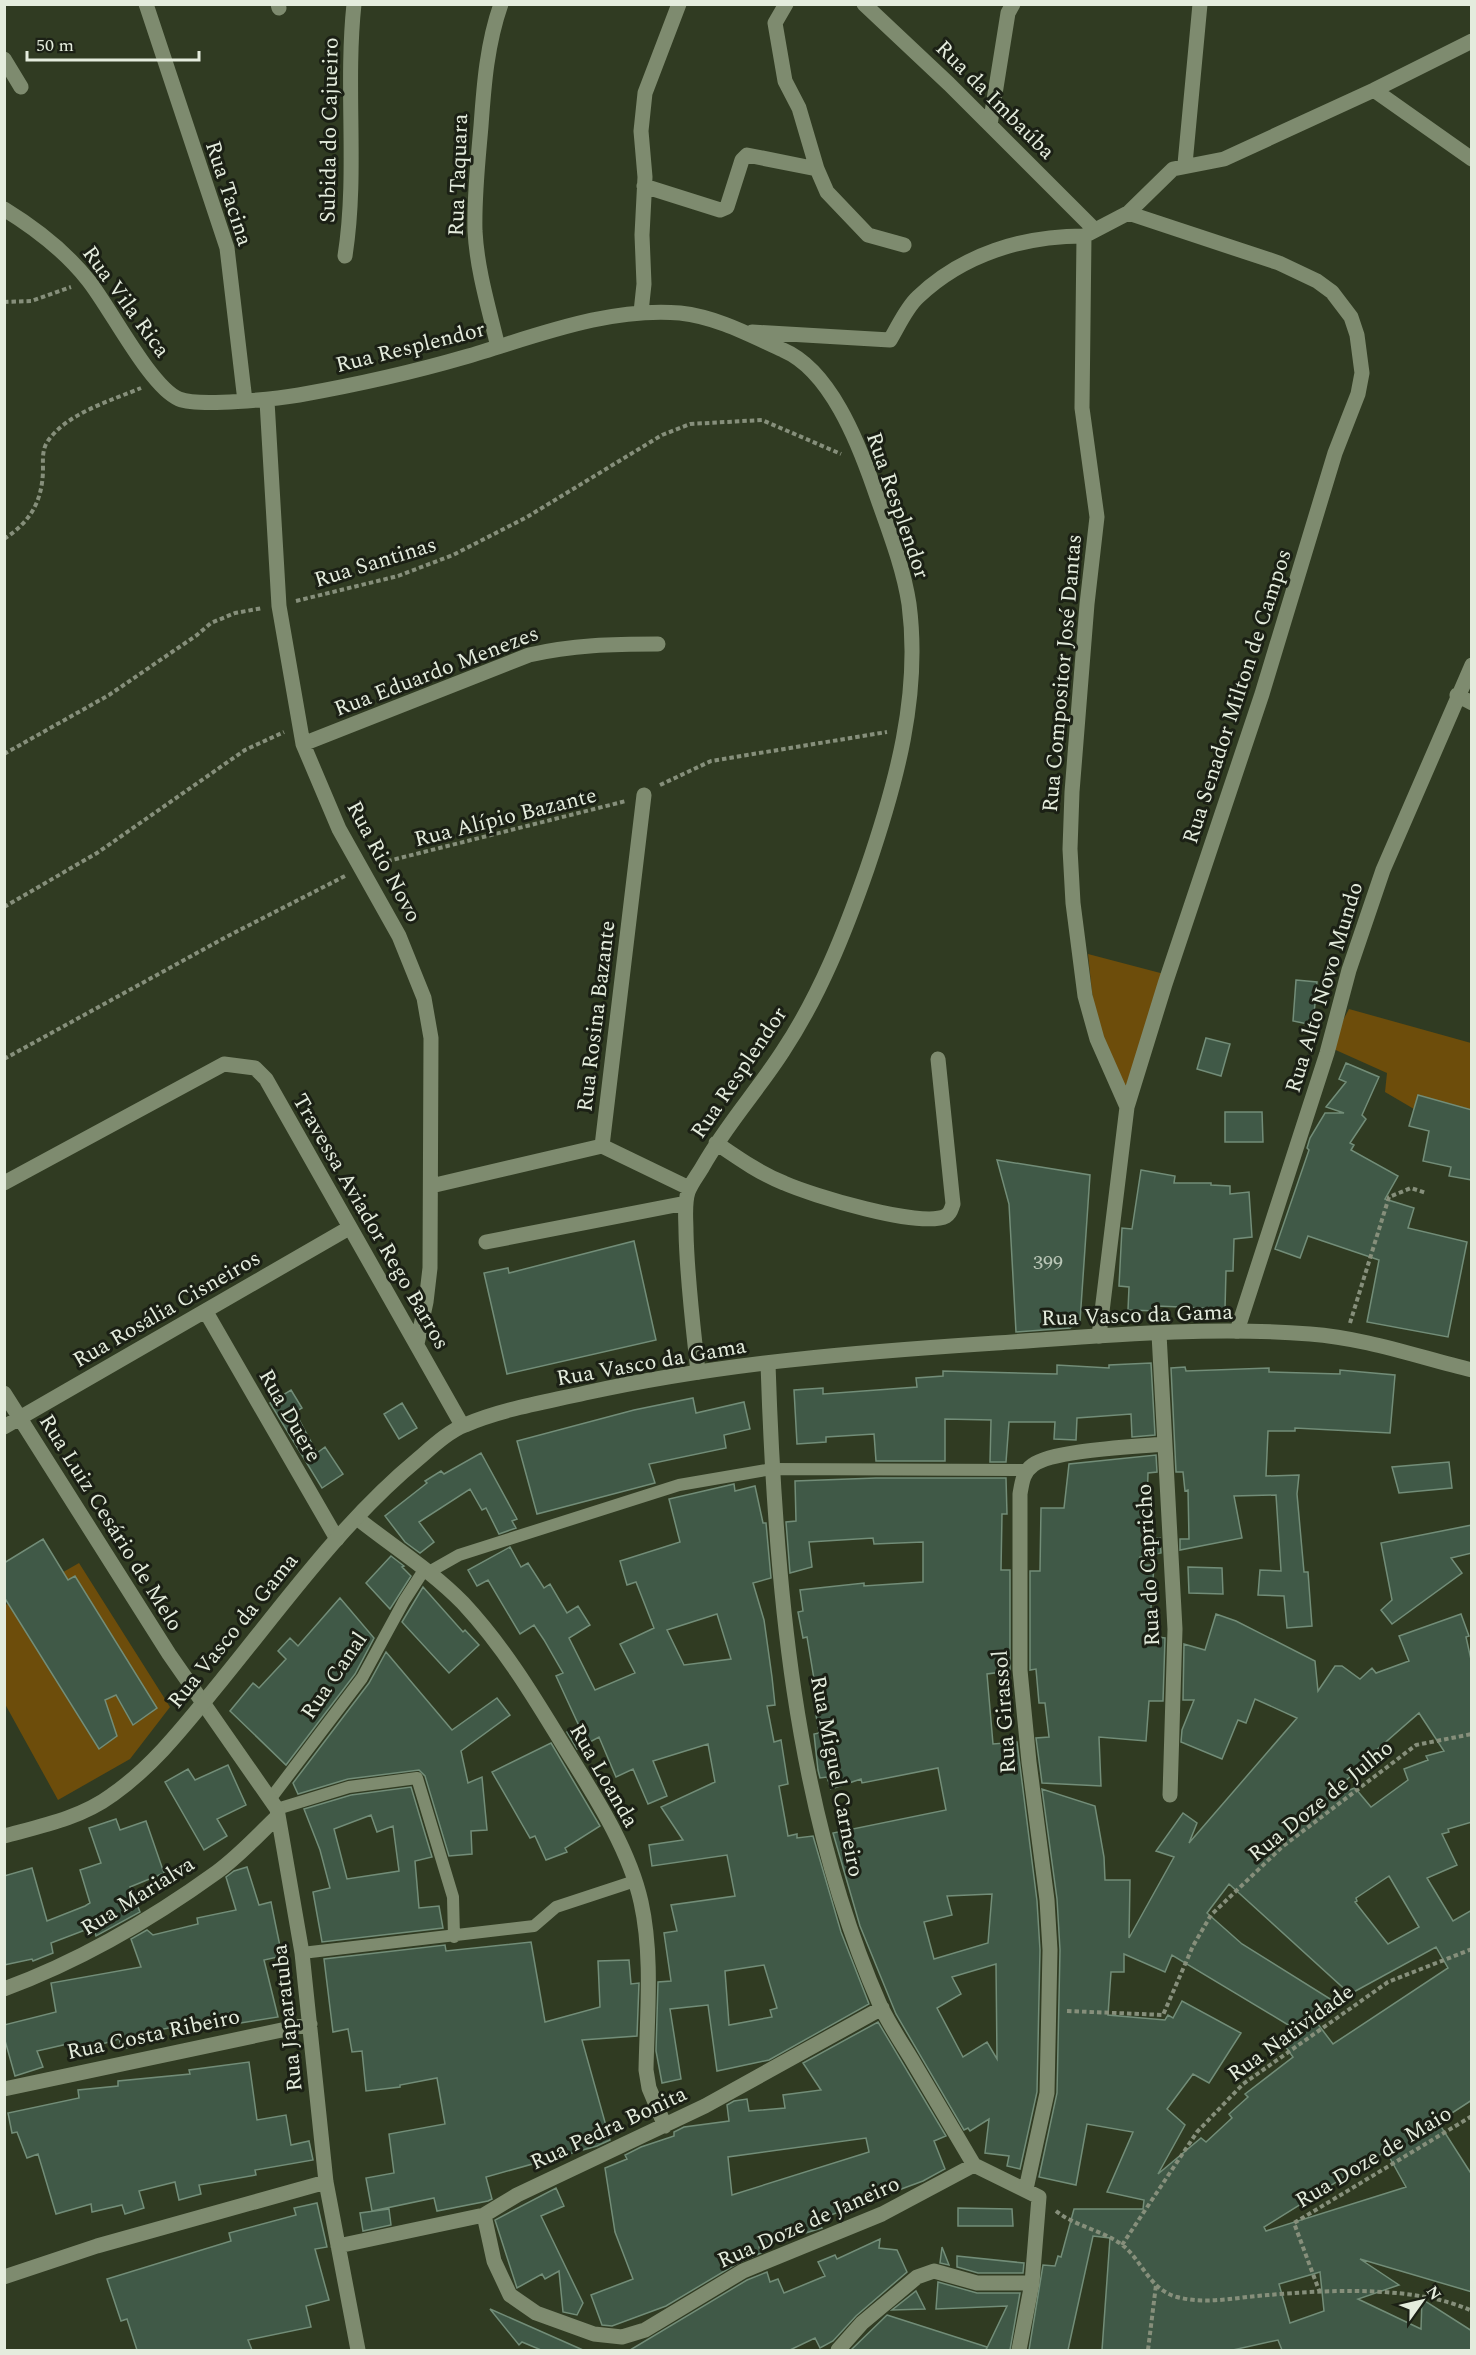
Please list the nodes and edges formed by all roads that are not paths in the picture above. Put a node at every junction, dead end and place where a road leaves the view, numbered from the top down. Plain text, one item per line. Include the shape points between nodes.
1 (146, 4) edge
2 (354, 4) edge
3 (501, 4) edge
4 (679, 4) edge
5 (786, 4) edge
6 (864, 4) edge
7 (1013, 4) edge
8 (1200, 4) edge
9 (1472, 41) edge
10 (4, 59) edge
11 (21, 87) dead end
12 (1374, 90) junction
13 (990, 125) junction
14 (1472, 159) edge
15 (1185, 164) junction
16 (817, 169) junction
17 (644, 186) junction
18 (4, 209) edge
19 (1128, 213) junction
20 (1090, 233) junction
21 (903, 245) dead end
22 (345, 256) dead end
23 (641, 312) junction
24 (743, 332) junction
25 (498, 347) junction
26 (183, 401) joint
27 (245, 401) junction
28 (267, 401) junction
29 (658, 644) dead end
30 (1472, 664) edge
31 (1457, 695) junction
32 (1472, 703) edge
33 (303, 744) junction
34 (644, 795) road end
35 (938, 1059) dead end
36 (1127, 1107) junction
37 (716, 1143) junction
38 (602, 1146) junction
39 (4, 1183) edge
40 (431, 1186) junction
41 (687, 1196) junction
42 (349, 1228) junction
43 (486, 1242) dead end
44 (206, 1312) junction
45 (1237, 1331) junction
46 (1159, 1334) junction
47 (1099, 1336) junction
48 (417, 1344) junction
49 (768, 1364) junction
50 (1472, 1370) edge
51 (698, 1372) junction
52 (4, 1393) edge
53 (20, 1418) junction
54 (462, 1425) junction
55 (4, 1427) edge
56 (1164, 1444) junction
57 (772, 1469) junction
58 (1027, 1470) junction
59 (357, 1518) junction
60 (337, 1539) junction
61 (427, 1571) junction
62 (202, 1704) junction
63 (1170, 1795) dead end
64 (275, 1808) junction
65 (4, 1836) edge
66 (635, 1881) junction
67 (454, 1937) junction
68 (303, 1953) junction
69 (4, 1989) edge
70 (882, 2008) junction
71 (310, 2024) junction
72 (4, 2089) edge
73 (665, 2126) junction
74 (974, 2166) junction
75 (326, 2182) junction
76 (1032, 2193) junction
77 (484, 2215) junction
78 (338, 2246) junction
79 (4, 2277) edge
80 (1032, 2283) junction
81 (358, 2350) edge
82 (838, 2350) edge
83 (1019, 2350) edge

1 - 27 street, Rua Tacina via 227,248
2 - 22 street, Subida do Cajueiro via 349,51 352,207
3 - 25 street, Rua Taquara via 485,70 475,232 481,279
4 - 17 street via 645,93 641,131
5 - 16 street via 775,23 785,81 799,108
6 - 13 street, Rua da Imbaúba
7 - 13 street via 1008,14
8 - 15 street
9 - 12 street
10 - 11 street
12 - 14 street
12 - 15 street via 1224,159
13 - 20 street, Rua da Imbaúba
15 - 19 street via 1166,175
16 - 17 street via 747,155 727,207 720,210
16 - 21 street via 827,192 868,236
17 - 23 street
18 - 26 street, Rua Vila Rica via 65,254 88,280 158,381
19 - 20 street
19 - 36 street, Rua Senador Milton de Campos via 1278,263 1317,281 1332,292 1351,317 1362,374
20 - 24 street via 1049,236 980,255 916,298 890,340
20 - 36 street, Rua Compositor José Dantas via 1082,408 1097,518 1070,849 1073,903 1088,1006 1097,1039
23 - 24 street, Rua Resplendor via 682,313 717,320
23 - 25 street, Rua Resplendor via 589,320
24 - 37 street, Rua Resplendor via 796,355 822,377 865,464 894,548 909,602 911,657 899,768 855,904 826,974 784,1050
25 - 28 street, Rua Resplendor via 371,383
26 - 27 street, Rua Resplendor
27 - 28 street, Rua Resplendor
28 - 33 street, Rua Rio Novo via 279,606
29 - 33 street, Rua Eduardo Menezes via 597,644 529,655
30 - 31 street, Rua Alto Novo Mundo
31 - 32 street
31 - 45 street, Rua Alto Novo Mundo via 1383,870
33 - 40 street, Rua Rio Novo via 339,829 399,936 424,999 431,1038
34 - 38 street, Rua Rosina Bazante
35 - 37 street via 953,1204 950,1212 937,1218 869,1211 786,1185
36 - 47 street, Rua Senador Milton de Campos
37 - 41 street, Rua Resplendor
38 - 40 street
38 - 41 street, Rua Rosina Bazante
39 - 42 street, Travessa Aviador Rego Barros via 224,1064 255,1068 266,1079
40 - 48 street, Rua Rio Novo via 430,1268
41 - 43 street
41 - 51 street via 687,1255
42 - 44 street, Rua Rosália Cisneiros
42 - 48 street, Travessa Aviador Rego Barros
44 - 53 street, Rua Rosália Cisneiros
44 - 60 street, Rua Duere
45 - 46 street, Rua Vasco da Gama
45 - 50 street, Rua Vasco da Gama via 1345,1338
46 - 47 street, Rua Vasco da Gama
46 - 56 street, Rua do Capricho
47 - 49 street, Rua Vasco da Gama via 870,1352
48 - 54 street, Travessa Aviador Rego Barros
49 - 51 street, Rua Vasco da Gama
49 - 57 street, Rua Miguel Carneiro
51 - 54 street, Rua Vasco da Gama via 544,1402
52 - 53 street, Rua Luiz Cesário de Melo
53 - 55 street, Rua Rosália Cisneiros
53 - 62 street, Rua Luiz Cesário de Melo
54 - 59 street, Rua Vasco da Gama via 416,1460
56 - 58 street via 1046,1458
56 - 63 street, Rua do Capricho via 1175,1629
57 - 58 lane
57 - 61 lane via 679,1485 459,1555
57 - 70 street, Rua Miguel Carneiro via 793,1673 822,1836 831,1872
58 - 76 street, Rua Girassol via 1020,1494 1020,1670 1047,1900 1050,2010 1047,2092
59 - 60 street, Rua Vasco da Gama
59 - 61 street, Rua Loanda
60 - 62 street, Rua Vasco da Gama
61 - 64 lane, Rua Canal via 404,1600 362,1678
61 - 66 street, Rua Loanda via 463,1603 512,1661 578,1769
62 - 64 street, Rua Japaratuba
62 - 65 street, Rua Vasco da Gama via 161,1751 110,1797 85,1811
64 - 67 lane via 349,1787 417,1778 453,1897
64 - 68 street, Rua Japaratuba
64 - 69 street, Rua Marialva via 218,1871 84,1954
66 - 67 lane via 556,1907 534,1926
66 - 73 street, Rua Loanda via 646,1933 646,2070
67 - 68 lane
68 - 71 street, Rua Japaratuba
70 - 73 street, Rua Pedra Bonita
70 - 74 street, Rua Miguel Carneiro
71 - 72 street, Rua Costa Ribeiro
71 - 75 street, Rua Japaratuba
73 - 77 street, Rua Pedra Bonita via 517,2194
74 - 76 street
74 - 77 street, Rua Doze de Janeiro via 882,2214 743,2271 645,2330 622,2337 594,2334 536,2313 510,2295 494,2261
75 - 78 street, Rua Japaratuba
75 - 79 street
76 - 80 street
77 - 78 street, Rua Pedra Bonita
78 - 81 street, Rua Japaratuba
80 - 82 street via 977,2283 934,2271 917,2277 862,2323
80 - 83 street

